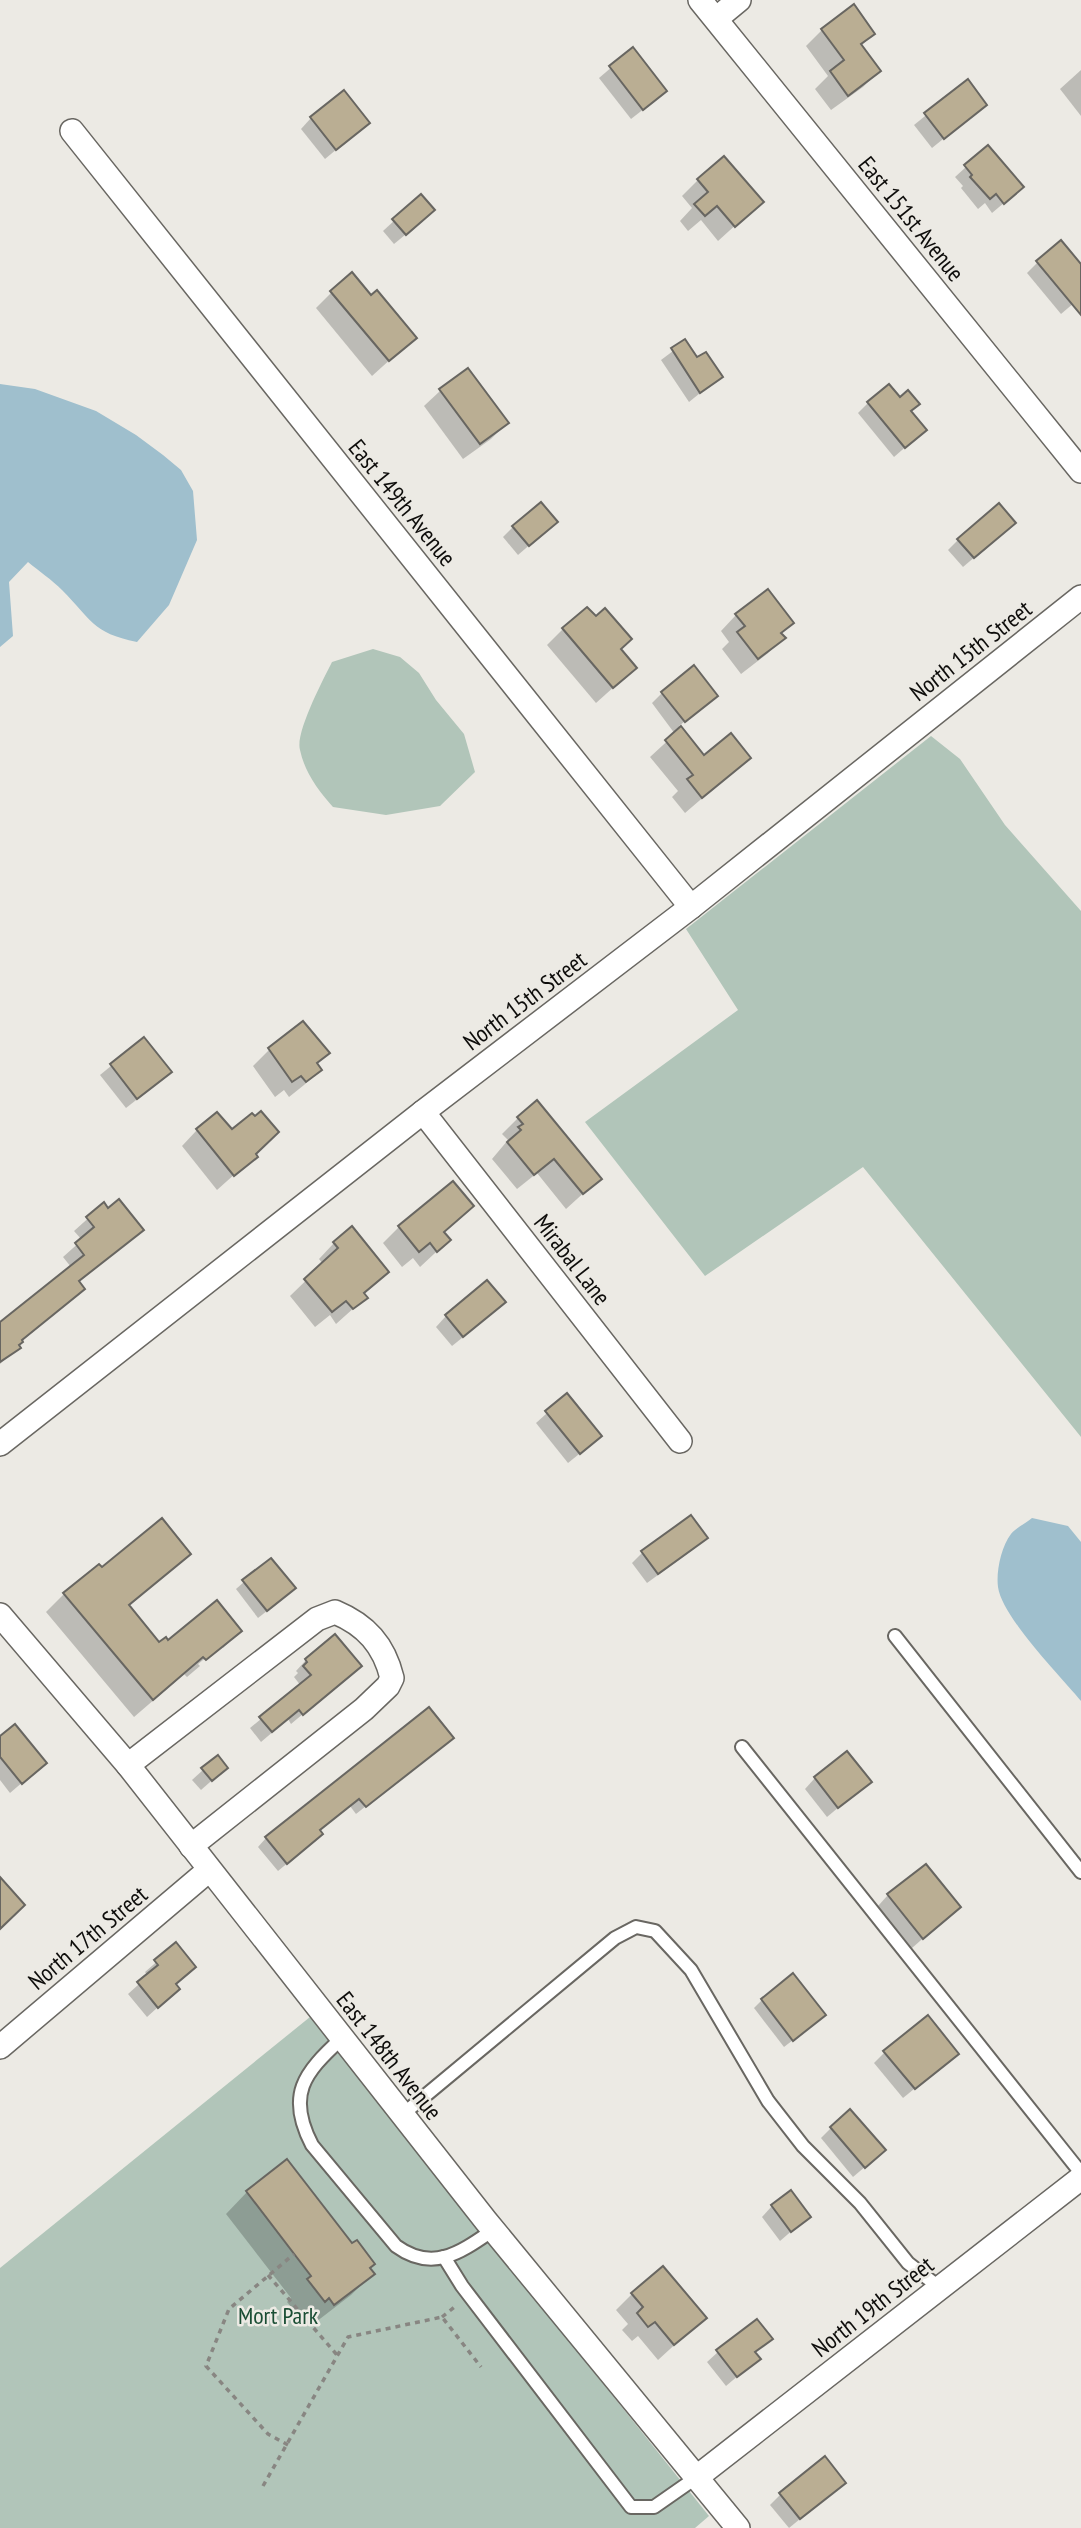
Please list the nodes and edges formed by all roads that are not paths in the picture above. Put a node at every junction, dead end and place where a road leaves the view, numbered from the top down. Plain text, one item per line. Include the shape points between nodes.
1 (700, 0) edge
2 (739, 0) edge
3 (716, 19) junction
4 (72, 131) dead end
5 (1081, 471) edge
6 (1081, 597) edge
7 (691, 907) junction
8 (423, 1112) junction
9 (680, 1441) dead end
10 (0, 1444) edge
11 (0, 1615) edge
12 (895, 1636) dead end
13 (742, 1747) dead end
14 (128, 1765) junction
15 (191, 1846) junction
16 (209, 1870) junction
17 (1081, 1872) edge
18 (341, 2039) junction
19 (0, 2047) edge
20 (402, 2115) junction
21 (1081, 2176) edge
22 (493, 2230) junction
23 (444, 2257) junction
24 (940, 2288) junction
25 (698, 2477) junction
26 (738, 2528) edge

1 - 3 street, East 151st Avenue
2 - 3 street
3 - 5 street, East 151st Avenue
4 - 7 street, East 149th Avenue
6 - 7 street, North 15th Street
7 - 8 street, North 15th Street
8 - 9 street, Mirabal Lane
8 - 10 street, North 15th Street
11 - 14 street, East 148th Avenue
12 - 17 lane
13 - 21 lane
14 - 15 street, East 148th Avenue
14 - 15 street via 317,1619 335,1612 373,1639 387,1657 392,1678 388,1686
15 - 16 street, East 148th Avenue
16 - 18 street, East 148th Avenue
16 - 19 street, North 17th Street
18 - 20 street, East 148th Avenue
18 - 23 lane via 320,2058 301,2086 298,2099 303,2128 396,2246 419,2259
20 - 22 street, East 148th Avenue
20 - 24 lane via 615,1938 636,1927 654,1931 691,1970 768,2101 803,2146 860,2203 908,2263
21 - 24 street, North 19th Street
22 - 23 lane
22 - 25 street, East 148th Avenue
23 - 25 lane via 631,2507 654,2507
24 - 25 street, North 19th Street
25 - 26 street, East 148th Avenue

